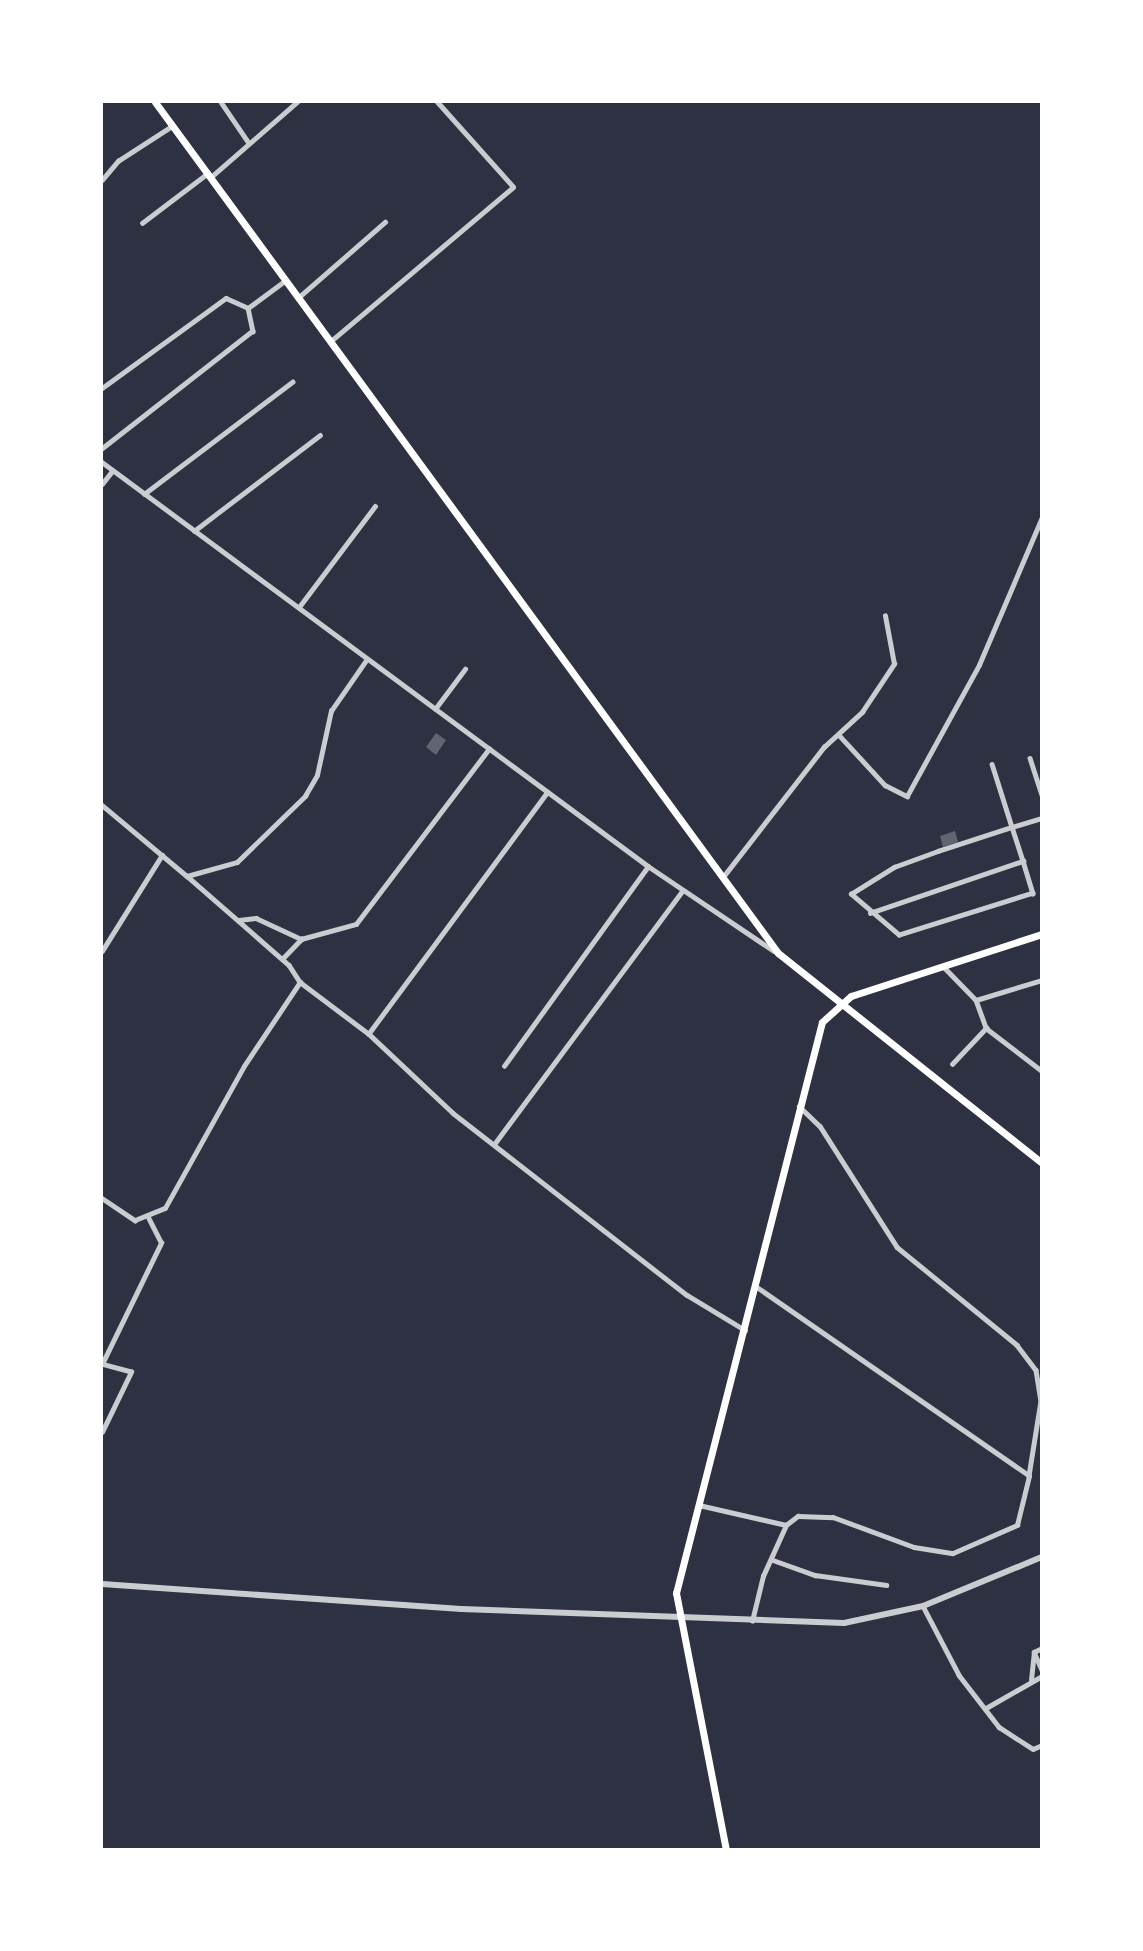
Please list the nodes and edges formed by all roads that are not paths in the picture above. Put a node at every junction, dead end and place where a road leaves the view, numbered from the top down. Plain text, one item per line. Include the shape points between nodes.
1 (155, 102) edge
2 (220, 102) edge
3 (297, 102) edge
4 (437, 102) edge
5 (173, 125) junction
6 (249, 144) junction
7 (104, 172) edge
8 (209, 175) junction
9 (102, 180) edge
10 (385, 222) dead end
11 (142, 223) dead end
12 (286, 280) junction
13 (299, 298) junction
14 (248, 308) junction
15 (331, 341) junction
16 (292, 382) dead end
17 (102, 388) edge
18 (320, 435) dead end
19 (102, 449) edge
20 (102, 462) edge
21 (112, 471) junction
22 (102, 484) edge
23 (144, 495) junction
24 (375, 506) dead end
25 (1041, 517) edge
26 (194, 531) junction
27 (299, 607) junction
28 (885, 616) dead end
29 (367, 659) junction
30 (465, 669) dead end
31 (435, 709) junction
32 (839, 735) junction
33 (489, 749) junction
34 (1030, 758) dead end
35 (992, 764) dead end
36 (548, 792) junction
37 (1041, 794) edge
38 (102, 805) edge
39 (1041, 818) edge
40 (1012, 827) junction
41 (162, 855) junction
42 (1023, 861) junction
43 (648, 866) junction
44 (187, 876) junction
45 (723, 877) junction
46 (682, 891) junction
47 (869, 913) junction
48 (238, 920) junction
49 (1041, 933) edge
50 (301, 939) junction
51 (102, 951) edge
52 (778, 953) junction
53 (282, 959) junction
54 (942, 966) junction
55 (1041, 980) edge
56 (300, 982) junction
57 (976, 1000) junction
58 (836, 1003) junction
59 (986, 1028) junction
60 (369, 1034) junction
61 (952, 1064) dead end
62 (504, 1066) dead end
63 (1041, 1071) edge
64 (798, 1105) junction
65 (495, 1143) junction
66 (1041, 1163) edge
67 (102, 1198) edge
68 (149, 1219) junction
69 (755, 1286) junction
70 (745, 1330) junction
71 (102, 1364) edge
72 (102, 1432) edge
73 (1029, 1476) junction
74 (699, 1505) junction
75 (786, 1525) junction
76 (1041, 1557) edge
77 (773, 1560) junction
78 (102, 1584) edge
79 (886, 1585) dead end
80 (923, 1606) junction
81 (677, 1618) junction
82 (752, 1622) junction
83 (1041, 1648) edge
84 (1034, 1652) junction
85 (1041, 1670) edge
86 (1041, 1676) edge
87 (1031, 1680) junction
88 (986, 1708) junction
89 (1041, 1745) edge
90 (726, 1850) edge

1 - 5 main road
2 - 6 street
3 - 6 street
4 - 15 street via 513,187
5 - 7 street
5 - 8 main road
6 - 8 street
7 - 9 street
8 - 11 street
8 - 12 main road
10 - 13 street
12 - 13 main road
12 - 14 street
13 - 15 main road
14 - 17 street via 226,298
14 - 19 street via 253,331
15 - 45 main road
16 - 23 street
18 - 26 street
20 - 21 street
21 - 22 street
21 - 23 street
23 - 26 street
24 - 27 street
25 - 32 street via 979,665 907,796 886,785
26 - 27 street
27 - 29 street
28 - 32 street via 894,664
29 - 31 street
29 - 44 street via 331,711 317,775 305,796 244,858
30 - 31 street
31 - 33 street
32 - 45 street
33 - 36 street
33 - 50 street via 356,923
34 - 37 street
35 - 40 street
36 - 43 street
36 - 60 street
38 - 41 street
39 - 40 street
40 - 42 street
40 - 47 street via 862,881 851,894
41 - 44 street
41 - 51 street
42 - 47 street
42 - 47 street via 1033,893 899,935
43 - 46 street
43 - 62 street
44 - 48 street
45 - 52 main road
46 - 52 street
46 - 65 street
48 - 50 street via 256,918
48 - 53 street
49 - 54 main road
50 - 53 street
52 - 58 main road
53 - 56 street
54 - 57 street
54 - 58 main road
55 - 57 street
56 - 60 street
56 - 68 street via 244,1066 164,1208
57 - 59 street
58 - 64 main road via 822,1022
58 - 66 main road
59 - 61 street
59 - 63 street
60 - 65 street via 453,1113
64 - 69 main road
64 - 73 street via 820,1126 897,1247 1017,1345 1036,1370 1041,1401
65 - 70 street via 687,1295
67 - 68 street via 135,1220
68 - 71 street via 159,1235 158,1251
69 - 70 main road
69 - 73 street
70 - 74 main road
71 - 72 street via 131,1372
73 - 75 street via 1017,1525 953,1553 914,1547 833,1517 798,1516
74 - 75 street
74 - 81 main road via 680,1573
75 - 77 street
76 - 80 street
77 - 79 street via 832,1578
77 - 82 street
78 - 81 street
80 - 82 street via 857,1622
80 - 88 street via 959,1675
81 - 82 street
81 - 90 main road
83 - 84 street
84 - 85 street
84 - 87 street
86 - 87 street
87 - 88 street
88 - 89 street via 1019,1740 1033,1749

